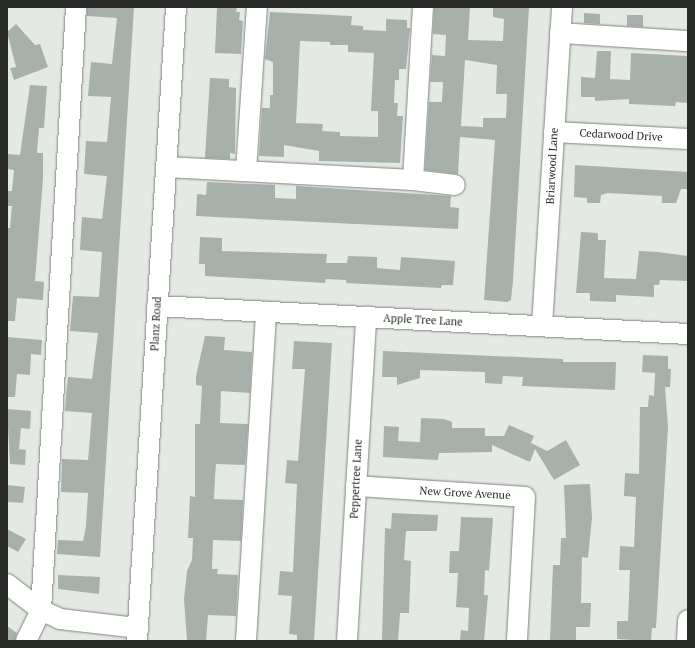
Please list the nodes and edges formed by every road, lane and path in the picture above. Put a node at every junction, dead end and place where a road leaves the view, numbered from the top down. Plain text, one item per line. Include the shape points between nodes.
1 (76, 7) edge
2 (176, 7) edge
3 (257, 7) edge
4 (422, 7) edge
5 (562, 7) edge
6 (560, 33) junction
7 (688, 41) edge
8 (554, 132) junction
9 (688, 138) edge
10 (166, 167) junction
11 (246, 170) junction
12 (413, 180) junction
13 (455, 185) dead end
14 (158, 306) junction
15 (266, 312) junction
16 (366, 317) junction
17 (542, 326) junction
18 (688, 334) edge
19 (356, 486) junction
20 (7, 584) edge
21 (41, 610) junction
22 (688, 620) edge
23 (138, 635) edge
24 (26, 641) edge
25 (246, 641) edge
26 (346, 641) edge
27 (517, 641) edge
28 (687, 641) edge

1 - 21 street
2 - 10 street, Planz Road
3 - 11 street
4 - 12 street
5 - 6 street, Briarwood Lane
6 - 7 street
6 - 8 street, Briarwood Lane
8 - 9 street, Cedarwood Drive
8 - 17 street, Briarwood Lane
10 - 11 street
10 - 14 street, Planz Road
11 - 12 street
12 - 13 street
14 - 15 street, Apple Tree Lane
14 - 23 street, Planz Road
15 - 16 street, Apple Tree Lane
15 - 25 street
16 - 17 street, Apple Tree Lane
16 - 19 street, Peppertree Lane
17 - 18 street, Apple Tree Lane
19 - 26 street, Peppertree Lane
19 - 27 street, New Grove Avenue via 525,497
20 - 21 street
21 - 23 street via 81,624
21 - 24 street
22 - 28 street

